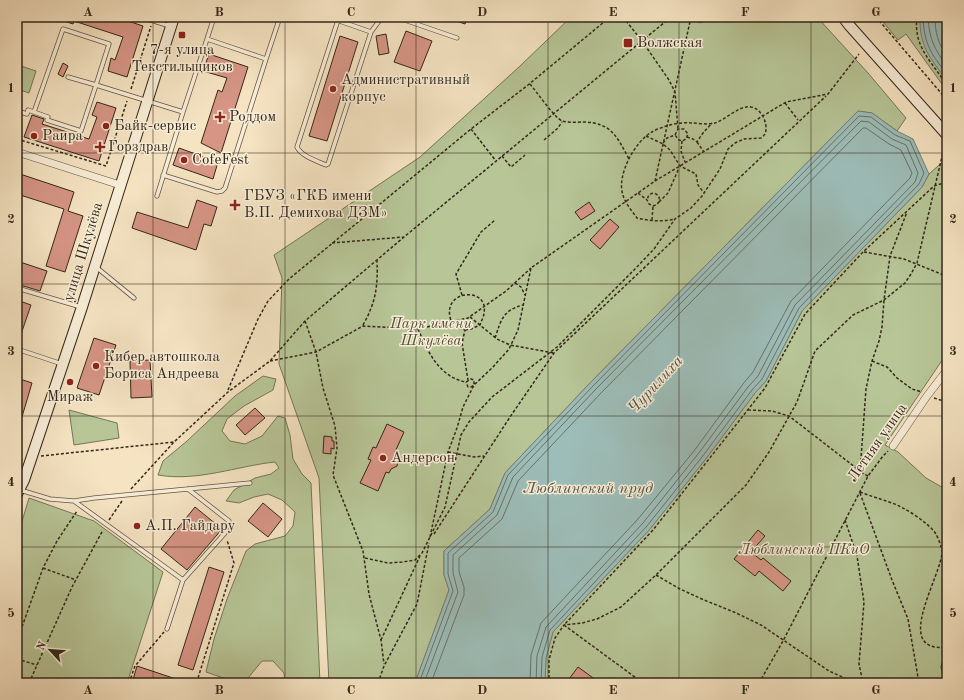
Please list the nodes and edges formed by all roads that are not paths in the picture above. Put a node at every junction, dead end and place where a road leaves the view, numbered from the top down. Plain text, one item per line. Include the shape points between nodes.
1 (141, 17) edge
2 (214, 17) edge
3 (280, 17) edge
4 (328, 17) edge
5 (382, 17) edge
6 (396, 17) edge
7 (843, 17) edge
8 (338, 20) junction
9 (172, 22) edge
10 (371, 32) junction
11 (457, 38) dead end
12 (207, 39) junction
13 (266, 59) junction
14 (68, 77) dead end
15 (96, 85) junction
16 (148, 101) junction
17 (17, 111) edge
18 (34, 112) junction
19 (183, 112) junction
20 (947, 136) edge
21 (17, 152) edge
22 (163, 175) junction
23 (120, 185) junction
24 (157, 196) dead end
25 (95, 266) junction
26 (17, 288) edge
27 (134, 298) dead end
28 (82, 307) junction
29 (17, 349) edge
30 (63, 364) junction
31 (947, 370) edge
32 (893, 446) road end
33 (250, 483) dead end
34 (188, 489) junction
35 (18, 491) edge
36 (74, 501) junction
37 (183, 580) junction
38 (166, 629) road end

1 - 9 lane
2 - 12 lane
3 - 13 lane
4 - 8 lane
5 - 10 lane
6 - 11 lane
7 - 20 street
8 - 10 lane
8 - 10 lane via 297,147 298,150 325,164 328,164
9 - 16 street, улица Шкулёва
12 - 13 lane
12 - 19 lane
13 - 22 lane via 225,188 218,192
14 - 15 lane
15 - 16 lane
15 - 18 lane via 80,131 46,120 48,117
15 - 18 lane via 109,44 63,29
16 - 19 lane
16 - 23 street, улица Шкулёва
17 - 18 lane via 27,114 28,110
19 - 22 lane
21 - 23 street
22 - 24 lane
23 - 25 street, улица Шкулёва
25 - 27 lane
25 - 28 street, улица Шкулёва
26 - 28 lane
28 - 30 street, улица Шкулёва
29 - 30 lane
30 - 35 street, улица Шкулёва
31 - 32 street, Летняя улица
33 - 34 lane
34 - 36 lane
34 - 37 lane via 230,522 225,533
35 - 36 lane via 50,499
36 - 37 lane
37 - 38 lane

